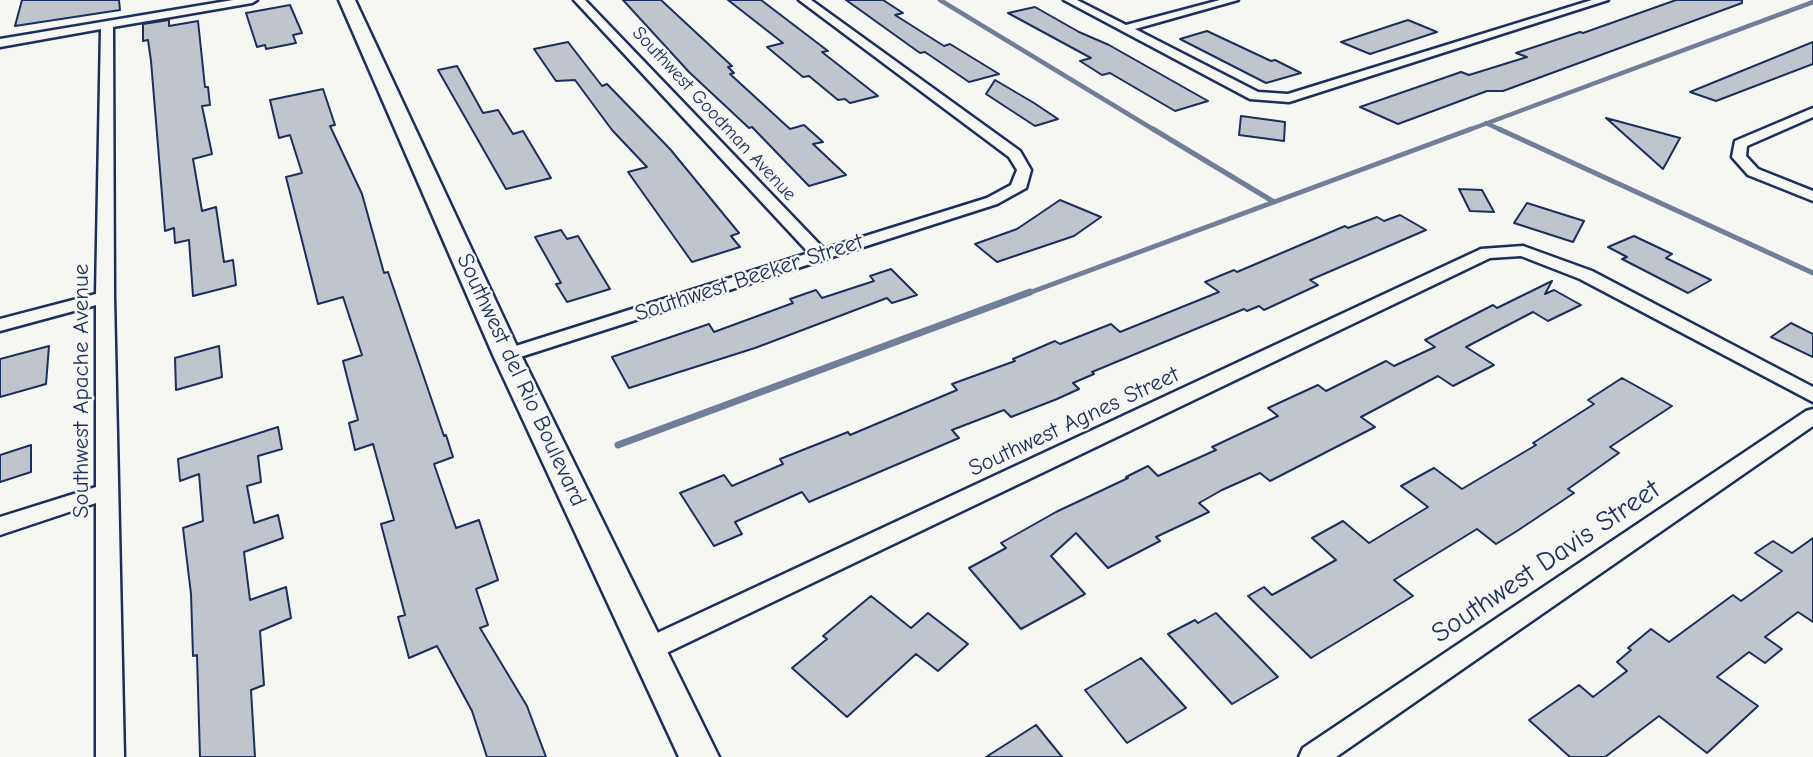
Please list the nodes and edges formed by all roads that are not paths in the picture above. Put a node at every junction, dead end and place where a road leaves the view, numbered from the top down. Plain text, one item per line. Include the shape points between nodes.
1 (252, 0) edge
2 (346, 0) edge
3 (579, 0) edge
4 (804, 0) edge
5 (1069, 0) edge
6 (1233, 0) edge
7 (1603, 0) edge
8 (107, 25) junction
9 (1123, 29) junction
10 (0, 43) edge
11 (1813, 113) edge
12 (1813, 196) edge
13 (820, 255) junction
14 (105, 297) junction
15 (0, 325) edge
16 (507, 355) junction
17 (1813, 394) edge
18 (1813, 416) edge
19 (106, 492) junction
20 (0, 526) edge
21 (649, 649) junction
22 (110, 757) edge
23 (699, 757) edge
24 (1313, 757) edge

1 - 8 street
2 - 16 street, Southwest del Rio Boulevard
3 - 13 street, Southwest Goodman Avenue
4 - 13 street, Southwest Beeker Street via 1015,154 1024,170 1018,188 992,201
5 - 9 street
6 - 9 street
7 - 9 street via 1289,98 1255,96
8 - 10 street
8 - 14 street, Southwest Apache Avenue
11 - 12 street via 1740,144 1739,157 1753,172
13 - 16 street, Southwest Beeker Street
14 - 15 street
14 - 19 street, Southwest Apache Avenue
16 - 21 street, Southwest del Rio Boulevard
17 - 21 street, Southwest Agnes Street via 1586,275 1522,251 1487,253
18 - 24 street, Southwest Davis Street
19 - 20 street
19 - 22 street, Southwest Apache Avenue
21 - 23 street, Southwest del Rio Boulevard

